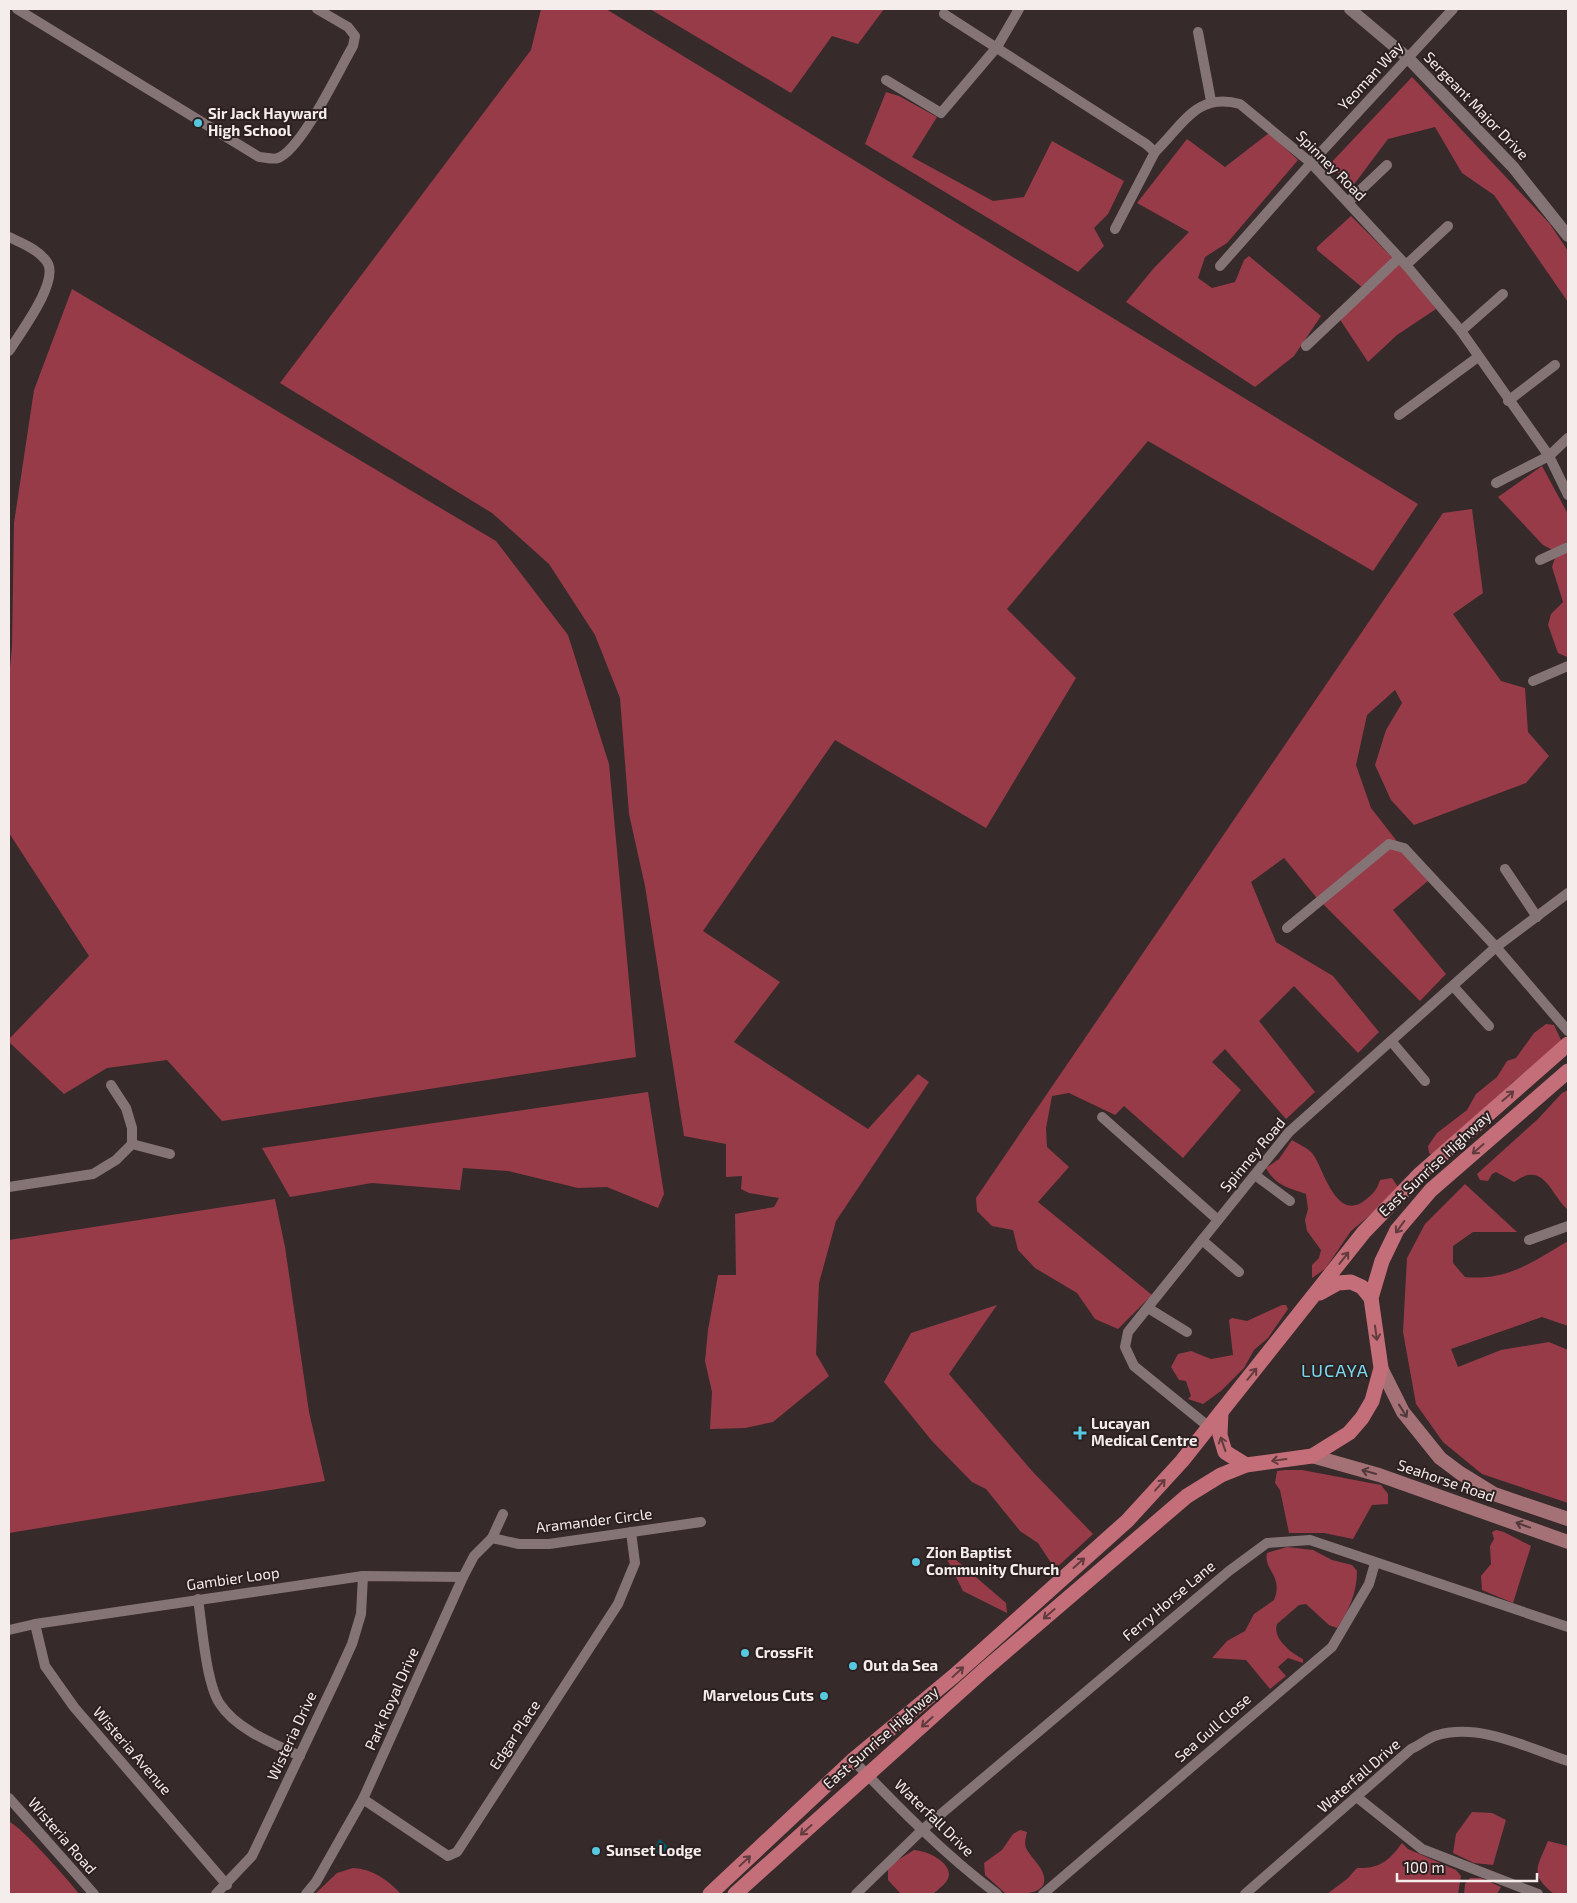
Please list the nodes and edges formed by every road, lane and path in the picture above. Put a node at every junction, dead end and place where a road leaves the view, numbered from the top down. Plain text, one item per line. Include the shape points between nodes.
1 (17, 9) edge
2 (318, 9) edge
3 (1019, 9) edge
4 (1350, 9) edge
5 (1453, 9) edge
6 (944, 14) dead end
7 (1198, 32) dead end
8 (997, 47) junction
9 (1408, 58) junction
10 (886, 80) dead end
11 (1211, 101) junction
12 (1155, 152) junction
13 (1311, 162) junction
14 (1387, 165) dead end
15 (1348, 202) junction
16 (1448, 226) dead end
17 (1115, 229) dead end
18 (1568, 236) edge
19 (9, 237) edge
20 (1403, 262) junction
21 (1220, 266) dead end
22 (1503, 294) dead end
23 (1462, 332) junction
24 (1306, 346) dead end
25 (9, 351) edge
26 (1478, 357) junction
27 (1555, 365) dead end
28 (1508, 401) junction
29 (1399, 415) dead end
30 (1568, 438) edge
31 (1548, 456) junction
32 (1496, 483) dead end
33 (1568, 495) edge
34 (1568, 546) edge
35 (1540, 560) dead end
36 (1568, 666) edge
37 (1534, 681) dead end
38 (1505, 869) dead end
39 (1568, 893) edge
40 (1536, 917) junction
41 (1287, 928) dead end
42 (1496, 947) junction
43 (1453, 986) junction
44 (1489, 1026) dead end
45 (1568, 1031) edge
46 (1391, 1041) junction
47 (1568, 1044) edge
48 (1568, 1072) edge
49 (1425, 1081) dead end
50 (111, 1085) dead end
51 (1102, 1117) dead end
52 (132, 1144) junction
53 (170, 1154) dead end
54 (1255, 1175) junction
55 (9, 1187) edge
56 (1290, 1201) dead end
57 (1218, 1220) junction
58 (1568, 1226) edge
59 (1202, 1240) junction
60 (1529, 1240) dead end
61 (1239, 1272) dead end
62 (1314, 1296) junction
63 (1371, 1298) junction
64 (1148, 1308) junction
65 (1187, 1332) dead end
66 (1380, 1368) junction
67 (1221, 1412) junction
68 (1209, 1427) junction
69 (1312, 1456) junction
70 (1246, 1465) junction
71 (503, 1514) dead end
72 (1568, 1519) edge
73 (700, 1522) dead end
74 (630, 1532) junction
75 (492, 1538) junction
76 (1568, 1542) edge
77 (1375, 1563) junction
78 (363, 1576) junction
79 (463, 1577) junction
80 (198, 1599) junction
81 (35, 1624) junction
82 (1568, 1627) edge
83 (9, 1630) edge
84 (300, 1756) junction
85 (854, 1760) junction
86 (1568, 1761) edge
87 (868, 1775) junction
88 (9, 1798) edge
89 (1358, 1798) junction
90 (363, 1799) junction
91 (922, 1830) junction
92 (227, 1885) junction
93 (94, 1894) edge
94 (216, 1894) edge
95 (306, 1894) edge
96 (710, 1894) edge
97 (735, 1894) edge
98 (856, 1894) edge
99 (997, 1894) edge
100 (1043, 1894) edge
101 (1246, 1894) edge
102 (1538, 1894) edge

1 - 2 street via 259,157 276,159 300,138 353,46 355,36 348,27
3 - 8 street
4 - 9 street, Sergeant Major Drive
5 - 9 street, Yeoman Way
6 - 8 street
7 - 11 street
8 - 10 street via 941,113
8 - 12 street
9 - 13 street, Yeoman Way
9 - 18 street, Sergeant Major Drive via 1513,167
11 - 12 street via 1196,107
11 - 13 street, Spinney Road via 1226,100 1240,104
12 - 17 street
13 - 15 street, Spinney Road
13 - 21 street, Yeoman Way
14 - 15 street
15 - 20 street, Spinney Road
16 - 20 street
19 - 25 street via 36,250 48,264 50,278 47,291
20 - 23 street, Spinney Road
20 - 24 street
22 - 23 street
23 - 26 street, Spinney Road
26 - 28 street, Spinney Road
26 - 29 street
27 - 28 street
28 - 31 street, Spinney Road
30 - 31 street
31 - 32 street
31 - 33 street, Spinney Road
34 - 35 street
36 - 37 street
38 - 40 street
39 - 40 street, Spinney Road
40 - 42 street, Spinney Road
41 - 42 street via 1389,844 1404,848
42 - 43 street, Spinney Road
42 - 45 street
43 - 44 street
43 - 46 street, Spinney Road
46 - 49 street
46 - 54 street, Spinney Road via 1289,1132
62 -> 47 main road, East Sunrise Highway via 1364,1232 1419,1175
48 -> 63 main road, East Sunrise Highway via 1431,1190 1397,1230 1382,1261
50 - 52 street via 126,1108 132,1128
51 - 57 street
52 - 53 street
52 - 55 street via 116,1160 93,1174
54 - 56 street
54 - 57 street, Spinney Road
57 - 59 street, Spinney Road
58 - 60 street
59 - 61 street
59 - 64 street, Spinney Road
62 - 63 main road via 1338,1283 1351,1282 1362,1287
67 -> 62 main road, East Sunrise Highway
63 -> 66 main road
64 - 65 street
64 - 68 street, Spinney Road via 1128,1332 1125,1347 1134,1366
66 - 69 main road via 1372,1401 1362,1418 1349,1433
66 -> 72 main road, Seahorse Road via 1403,1412 1447,1463 1494,1494
67 - 68 main road, East Sunrise Highway
70 -> 67 main road via 1225,1452 1220,1435
85 -> 68 main road, East Sunrise Highway via 955,1675 1127,1521
69 -> 70 main road, East Sunrise Highway
76 -> 69 main road, Seahorse Road via 1397,1481
70 -> 87 main road, East Sunrise Highway via 1221,1475 1187,1496
71 - 75 street, Park Royal Drive
73 - 74 street, Aramander Circle
74 - 75 street, Aramander Circle via 548,1544 519,1544
74 - 90 street, Edgar Place via 635,1563 618,1604 457,1852 448,1856
75 - 79 street, Park Royal Drive via 474,1556
77 - 82 street, Ferry Horse Lane
77 - 91 street, Ferry Horse Lane via 1310,1540 1267,1543
77 - 100 street, Sea Gull Close via 1369,1584 1332,1647
78 - 79 street, Gambier Loop
78 - 80 street, Gambier Loop
78 - 84 street, Wisteria Drive via 361,1614 352,1644
79 - 90 street, Park Royal Drive
80 - 81 street, Gambier Loop
80 - 84 street via 211,1678 220,1704 243,1727
81 - 83 street, Gambier Loop
81 - 92 street, Wisteria Avenue via 45,1666 74,1707
84 - 92 street, Wisteria Drive via 252,1856
85 - 87 street, Waterfall Drive
96 -> 85 main road, East Sunrise Highway
86 - 89 street, Waterfall Drive via 1487,1733 1438,1735 1411,1749
87 - 91 street, Waterfall Drive
87 -> 97 main road, East Sunrise Highway
88 - 93 street, Wisteria Road
89 - 101 street, Waterfall Drive
89 - 102 street via 1422,1849
90 - 95 street, Park Royal Drive
91 - 98 street, Ferry Horse Lane
91 - 99 street, Waterfall Drive
92 - 94 street, Wisteria Drive

